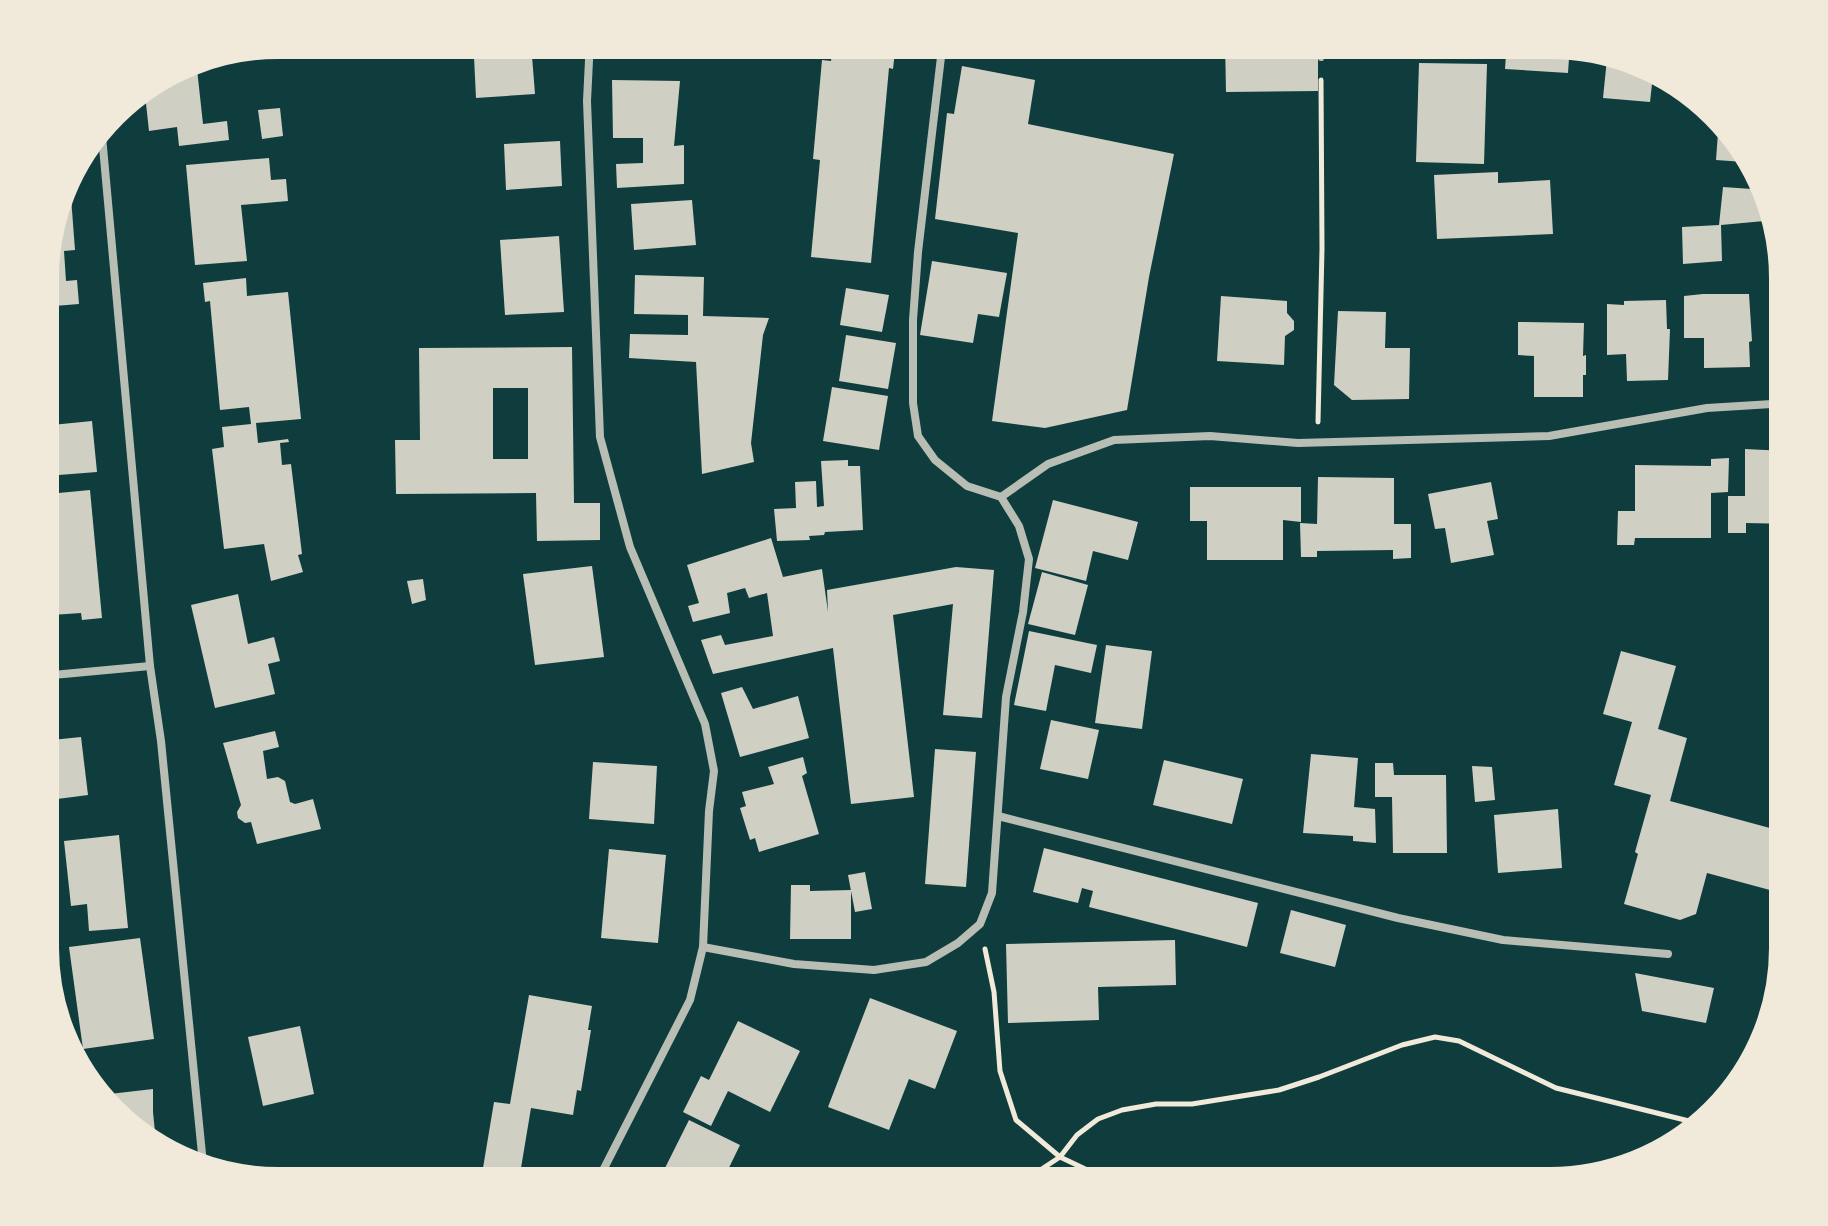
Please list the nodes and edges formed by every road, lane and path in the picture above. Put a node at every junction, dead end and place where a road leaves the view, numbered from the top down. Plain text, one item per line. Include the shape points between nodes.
1 (589, 54) edge
2 (941, 54) edge
3 (1321, 54) edge
4 (1321, 58) joint
5 (102, 139) edge
6 (98, 144) edge
7 (102, 144) junction
8 (1774, 404) edge
9 (1318, 443) junction
10 (1001, 497) junction
11 (150, 666) junction
12 (54, 675) edge
13 (998, 816) junction
14 (980, 924) junction
15 (703, 947) junction
16 (1668, 954) dead end
17 (1692, 1122) edge
18 (1060, 1157) junction
19 (202, 1158) edge
20 (602, 1172) edge
21 (1037, 1172) edge
22 (1092, 1172) edge

1 - 15 street via 600,437 630,547 705,724 714,771
2 - 10 street via 918,252 913,403 918,436 935,460 967,486
3 - 4 lane
4 - 9 path
5 - 7 street
6 - 7 street
7 - 11 street
8 - 9 street via 1707,408 1549,436
9 - 10 street via 1210,436 1114,440 1048,464
10 - 13 street via 1019,526 1029,559 1006,697
11 - 12 street
11 - 19 street
13 - 14 street via 992,893
13 - 16 street via 1413,922 1503,940
14 - 15 street via 926,962 874,970 794,964
14 - 18 path via 994,992 1000,1071 1016,1120
15 - 20 street via 690,1000
17 - 18 path via 1556,1088 1459,1041 1435,1037 1279,1090 1122,1110 1098,1119
18 - 21 path
18 - 22 path

